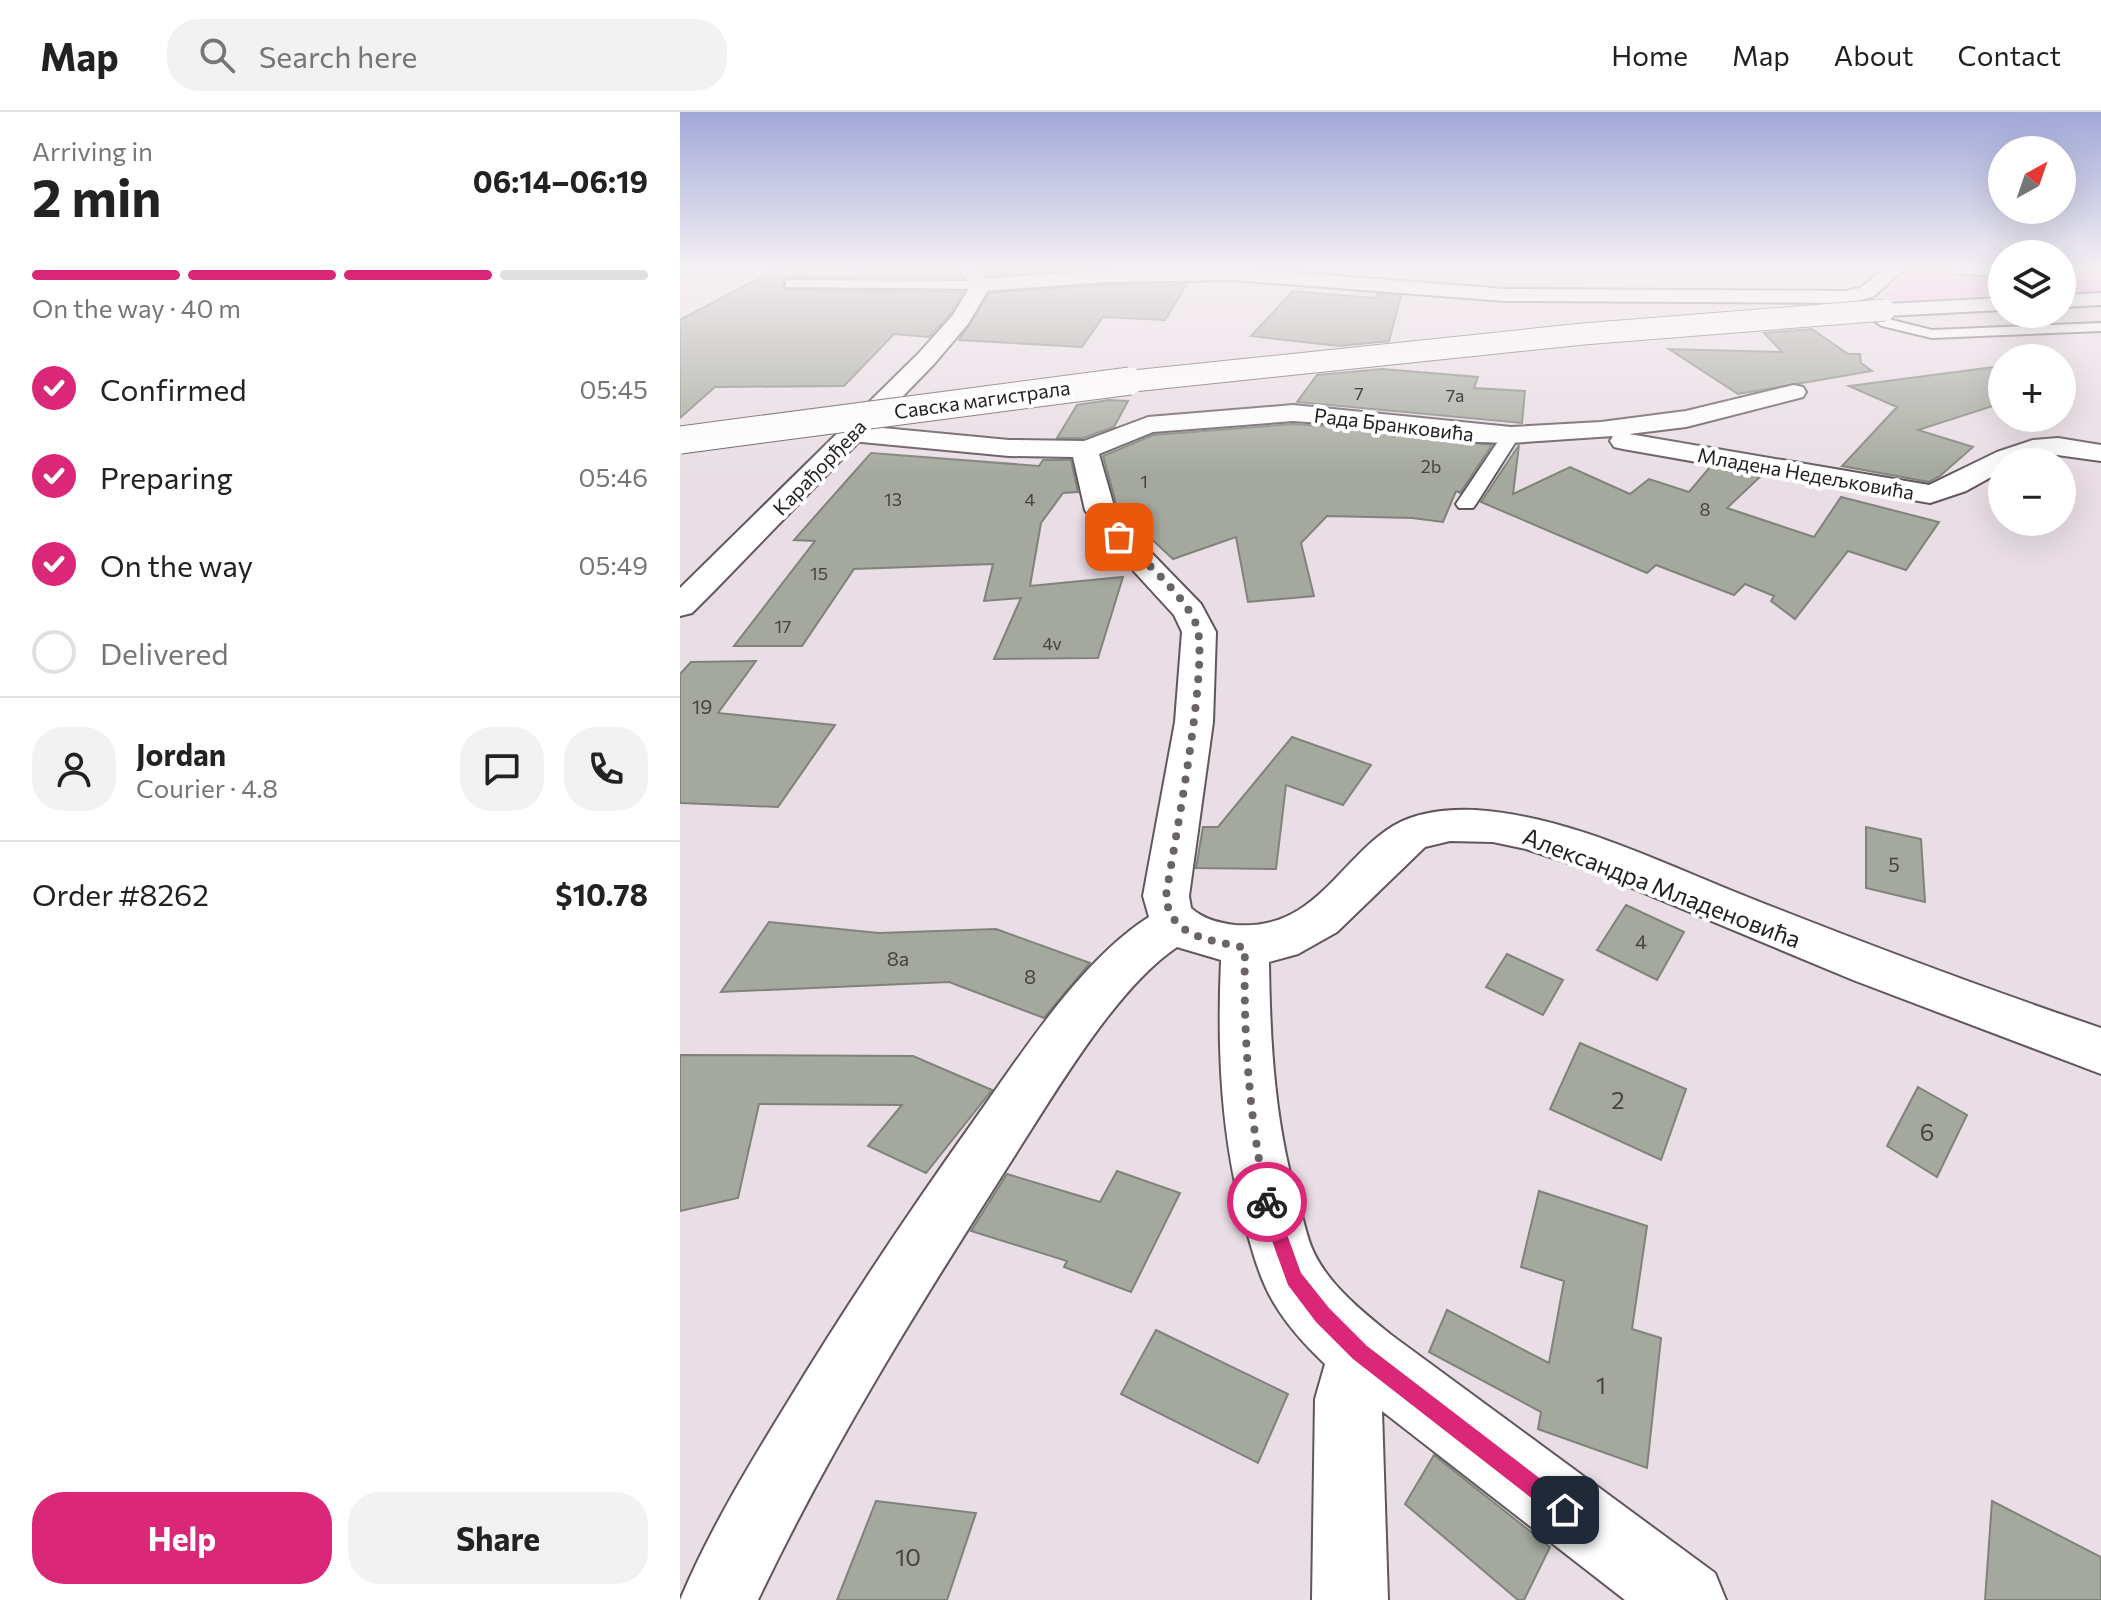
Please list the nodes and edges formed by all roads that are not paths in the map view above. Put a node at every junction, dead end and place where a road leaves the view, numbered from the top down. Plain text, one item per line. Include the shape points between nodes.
1 (945, 336) edge
2 (1533, 336) edge
3 (1794, 392) dead end
4 (1601, 430) junction
5 (851, 433) junction
6 (1511, 435) junction
7 (680, 440) edge
8 (1084, 449) junction
9 (2101, 453) edge
10 (1466, 504) dead end
11 (680, 606) edge
12 (1176, 924) junction
13 (1245, 948) junction
14 (2101, 1051) edge
15 (1360, 1352) junction
16 (718, 1600) edge
17 (1350, 1600) edge
18 (1688, 1600) edge

1 - 5 street, Карађорђева
2 - 7 street, Савска магистрала, bridge via 1067,387
3 - 4 street, Рада Бранковића via 1686,419
4 - 6 street, Рада Бранковића
4 - 9 street, Младена Недељковића via 1628,444 1930,494 2034,448
5 - 8 street, Рада Бранковића via 1009,448
5 - 11 street, Карађорђева
6 - 8 street, Рада Бранковића via 1293,413 1148,425
6 - 10 lane
8 - 12 street via 1100,510 1189,611 1199,632 1194,722 1166,896 1167,912
12 - 13 street
12 - 16 street via 1127,960 1013,1110 818,1413 764,1505
13 - 14 street, Александра Младеновића via 1277,943 1317,924 1408,837 1464,824 1504,828 1573,848
13 - 15 street via 1246,1056 1267,1201 1294,1279
15 - 17 street via 1349,1399
15 - 18 street

